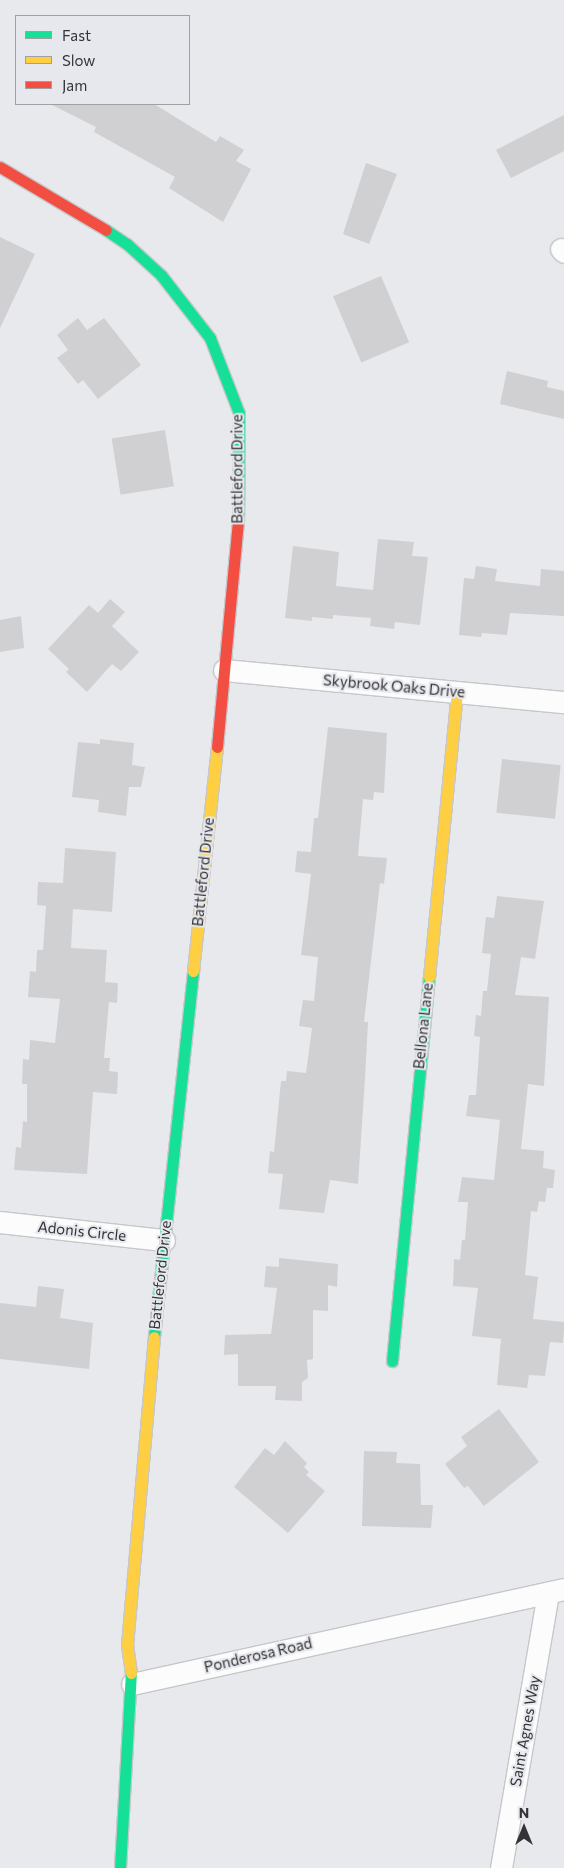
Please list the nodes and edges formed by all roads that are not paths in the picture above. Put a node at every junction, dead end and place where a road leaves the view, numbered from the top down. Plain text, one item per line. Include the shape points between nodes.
1 (0, 167) edge
2 (224, 670) junction
3 (457, 692) junction
4 (564, 702) edge
5 (0, 1222) edge
6 (164, 1240) junction
7 (392, 1361) dead end
8 (556, 1591) edge
9 (132, 1684) junction
10 (120, 1868) edge
11 (501, 1868) edge

1 - 2 street, Battleford Drive via 50,194 127,244 161,275 210,338 239,413 239,507
2 - 3 street, Skybrook Oaks Drive
2 - 6 street, Battleford Drive
3 - 4 street, Skybrook Oaks Drive
3 - 7 street, Bellona Lane
5 - 6 street, Adonis Circle
6 - 9 street, Battleford Drive via 127,1645
8 - 9 street, Ponderosa Road via 418,1618
8 - 11 street, Saint Agnes Way
9 - 10 street

